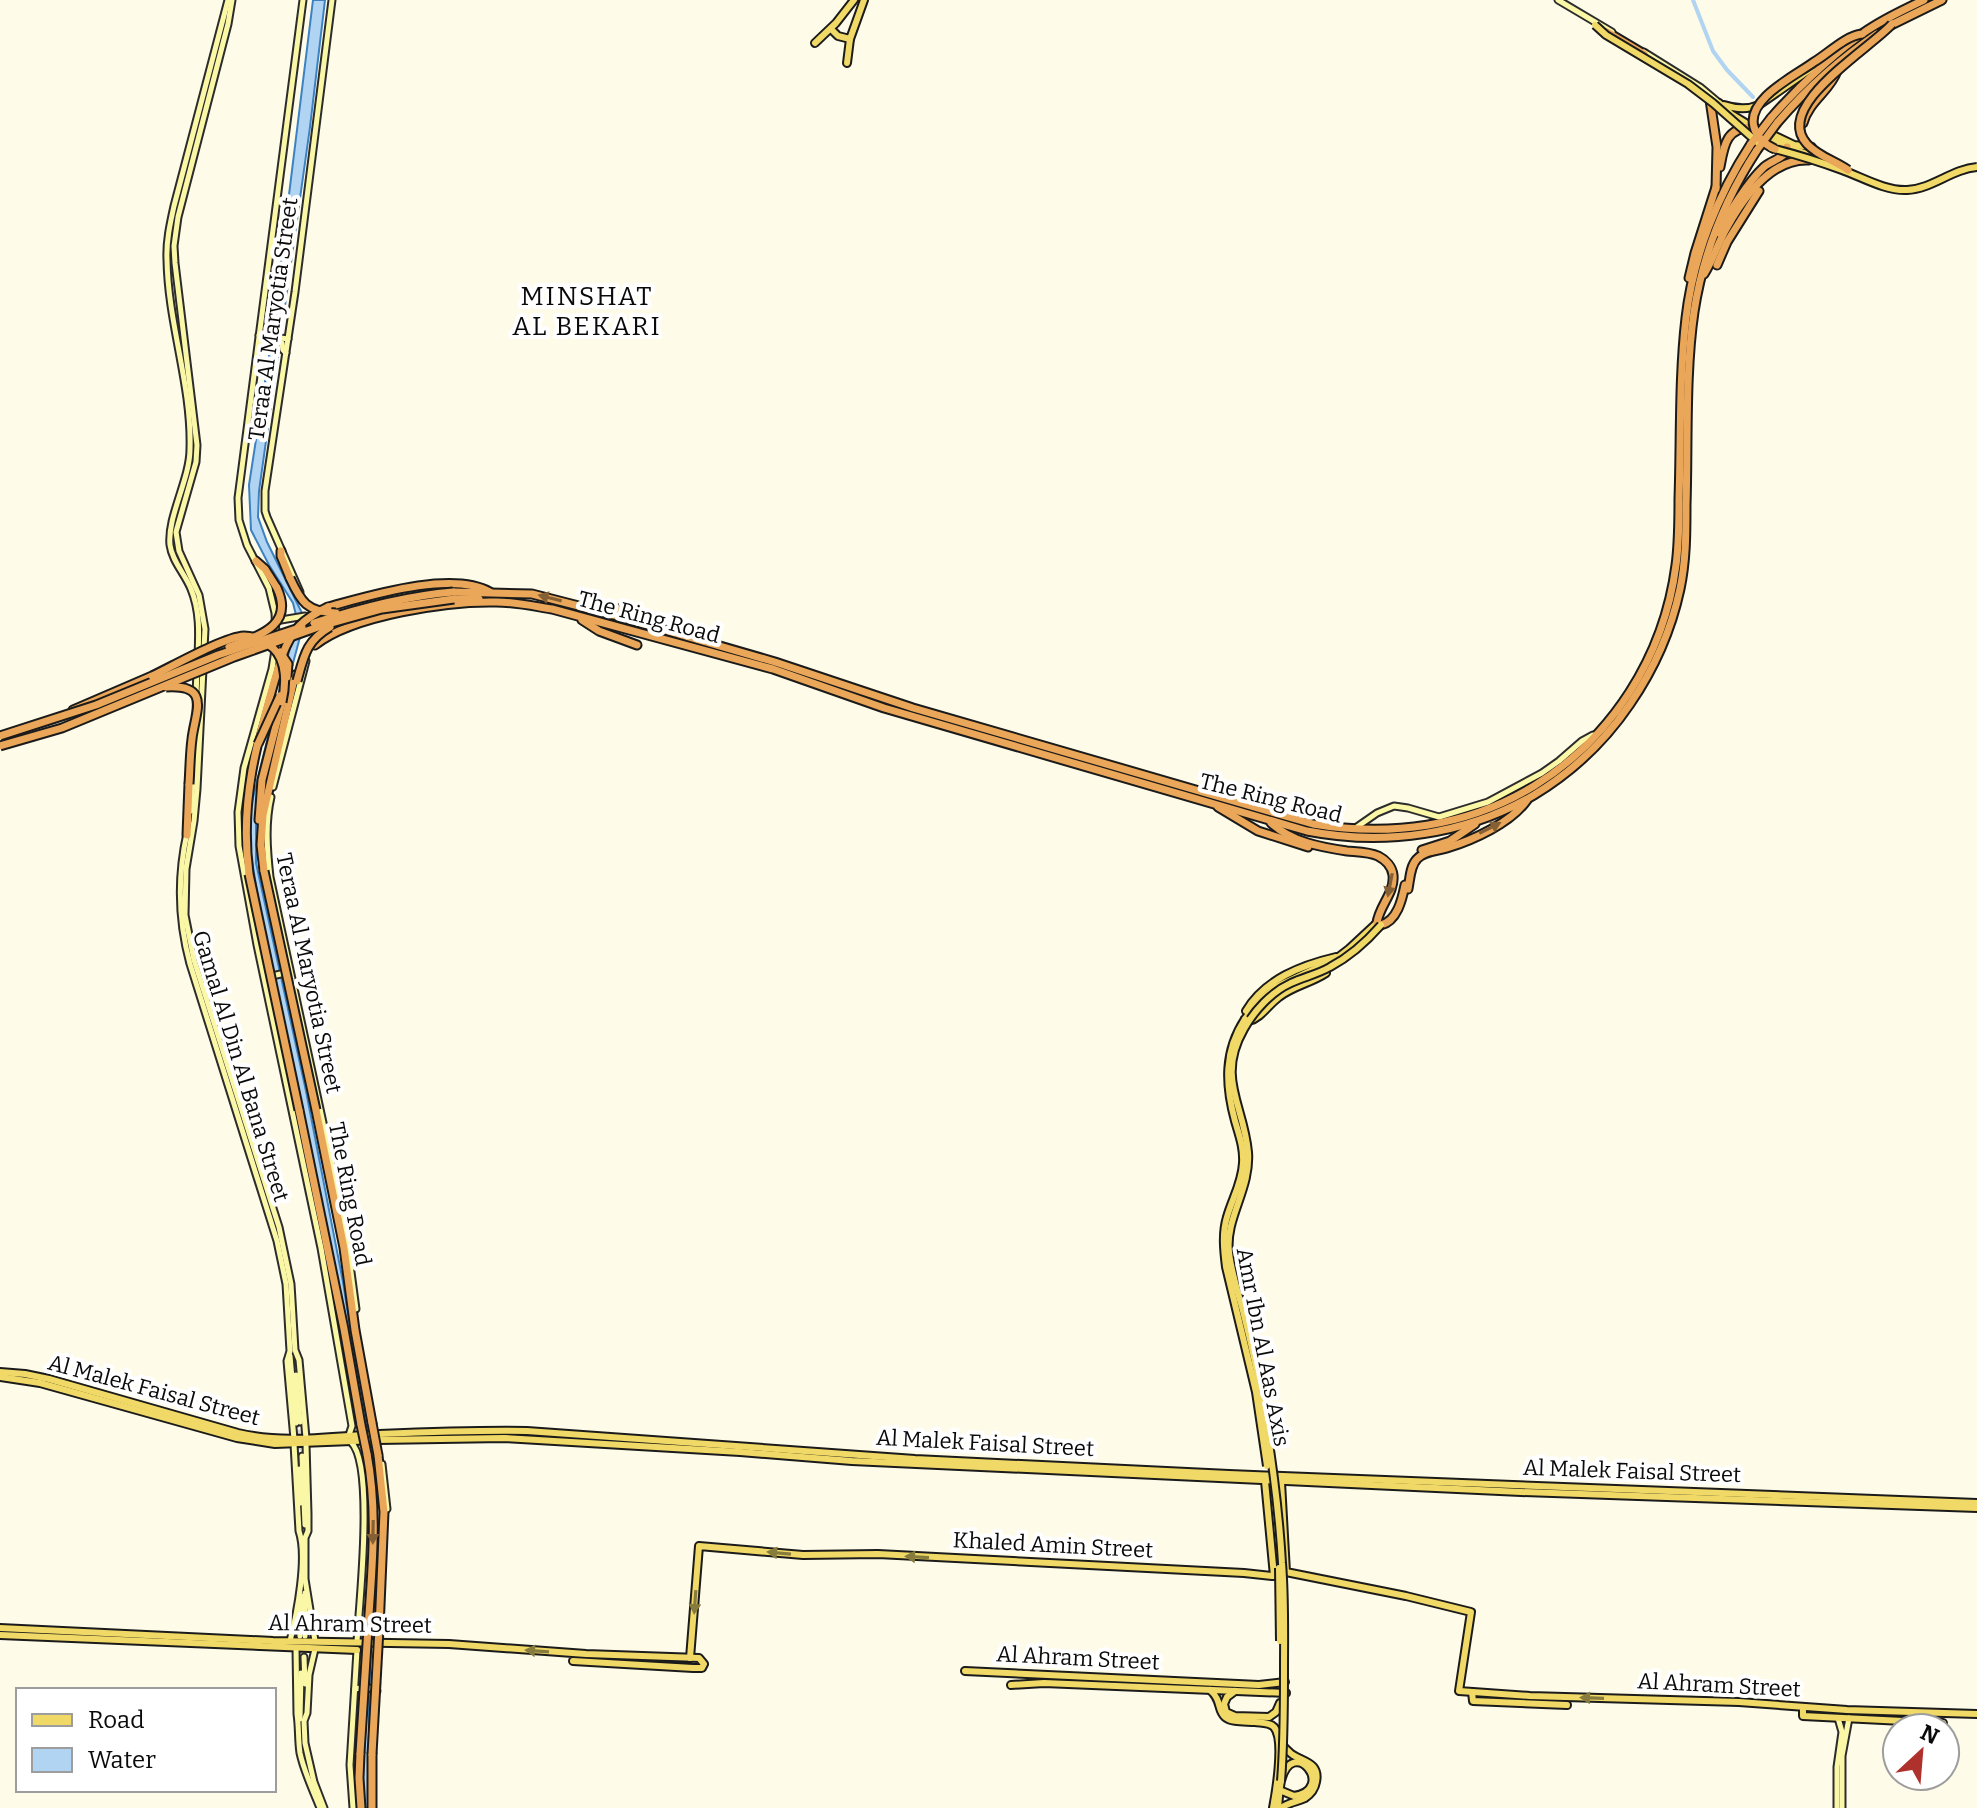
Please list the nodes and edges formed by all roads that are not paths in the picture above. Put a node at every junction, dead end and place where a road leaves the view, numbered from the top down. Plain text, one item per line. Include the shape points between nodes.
1 (230, 0) edge
2 (303, 0) edge
3 (332, 0) edge
4 (854, 0) edge
5 (864, 0) edge
6 (1555, 0) edge
7 (1924, 0) edge
8 (1938, 2) edge
9 (1892, 24) junction
10 (1595, 25) junction
11 (831, 29) junction
12 (850, 39) junction
13 (815, 43) dead end
14 (1845, 49) junction
15 (847, 63) dead end
16 (1837, 71) junction
17 (1719, 103) junction
18 (1727, 111) junction
19 (1752, 127) junction
20 (1803, 129) dead end
21 (1787, 147) junction
22 (1816, 147) dead end
23 (1775, 149) junction
24 (1815, 160) junction
25 (1977, 166) edge
26 (1848, 170) junction
27 (1716, 189) junction
28 (1709, 235) junction
29 (1702, 247) junction
30 (1713, 265) junction
31 (1702, 276) junction
32 (1690, 317) junction
33 (265, 337) junction
34 (283, 340) junction
35 (258, 349) junction
36 (281, 551) junction
37 (256, 561) junction
38 (454, 595) junction
39 (196, 596) junction
40 (585, 607) junction
41 (626, 608) dead end
42 (346, 615) junction
43 (304, 616) junction
44 (577, 616) junction
45 (275, 621) junction
46 (1660, 642) junction
47 (637, 645) dead end
48 (250, 651) junction
49 (218, 655) junction
50 (757, 661) junction
51 (160, 687) junction
52 (293, 706) junction
53 (48, 722) junction
54 (1600, 731) junction
55 (0, 736) edge
56 (258, 744) junction
57 (0, 746) edge
58 (1528, 798) junction
59 (1209, 800) junction
60 (1501, 808) junction
61 (1486, 814) junction
62 (1273, 819) junction
63 (1478, 821) junction
64 (1427, 829) junction
65 (1352, 833) junction
66 (187, 835) junction
67 (261, 838) junction
68 (1358, 855) dead end
69 (1409, 886) dead end
70 (1379, 924) junction
71 (1336, 957) dead end
72 (289, 964) junction
73 (262, 969) junction
74 (290, 972) junction
75 (1326, 973) dead end
76 (264, 977) junction
77 (1247, 1020) junction
78 (238, 1117) junction
79 (247, 1122) junction
80 (250, 1142) junction
81 (292, 1350) junction
82 (0, 1374) edge
83 (298, 1423) tunnel mouth
84 (380, 1437) junction
85 (349, 1439) junction
86 (294, 1444) junction
87 (304, 1449) junction
88 (1226, 1477) junction
89 (1265, 1481) junction
90 (1281, 1482) junction
91 (1524, 1489) junction
92 (1281, 1499) junction
93 (1268, 1501) junction
94 (1977, 1505) edge
95 (303, 1538) junction
96 (303, 1579) junction
97 (0, 1628) edge
98 (0, 1635) edge
99 (302, 1636) tunnel mouth
100 (119, 1637) junction
101 (133, 1638) junction
102 (290, 1641) junction
103 (361, 1642) junction
104 (380, 1642) junction
105 (315, 1645) junction
106 (296, 1648) junction
107 (357, 1650) joint
108 (648, 1656) junction
109 (302, 1657) tunnel mouth
110 (690, 1658) junction
111 (573, 1661) dead end
112 (648, 1666) junction
113 (965, 1671) dead end
114 (1072, 1676) junction
115 (1060, 1680) junction
116 (1285, 1682) dead end
117 (1011, 1685) dead end
118 (1071, 1685) junction
119 (355, 1689) junction
120 (1210, 1690) junction
121 (1236, 1691) junction
122 (1472, 1692) junction
123 (1286, 1693) dead end
124 (1280, 1703) junction
125 (1567, 1705) dead end
126 (1881, 1712) edge
127 (1805, 1713) junction
128 (1838, 1718) junction
129 (1849, 1718) junction
130 (1881, 1719) edge
131 (302, 1723) junction
132 (353, 1726) junction
133 (376, 1728) junction
134 (1281, 1744) junction
135 (1281, 1781) junction
136 (1282, 1791) dead end
137 (1839, 1799) junction
138 (322, 1808) edge
139 (353, 1808) edge
140 (361, 1808) edge
141 (373, 1808) edge
142 (1278, 1808) edge
143 (1839, 1808) edge

1 - 39 main road, Gamal Al Din Al Bana Street via 174,246 197,445 177,545
2 - 33 main road, Teraa Al Maryotia Street
3 - 34 main road, Teraa Al Maryotia Street
4 - 11 main road
5 - 12 main road
6 - 10 main road
6 - 17 main road
7 - 14 highway, bridge via 1852,36
8 - 9 highway, The Ring Road
9 - 14 highway, The Ring Road
9 - 16 highway, bridge
10 - 23 main road, bridge via 1701,93 1752,140
10 - 27 highway via 1708,96 1717,147
11 - 12 main road
11 - 13 main road
12 - 15 main road
14 - 17 main road, bridge via 1759,105 1739,109
14 - 23 highway, bridge via 1759,103 1754,127
14 - 28 highway, The Ring Road, bridge via 1754,147
16 - 20 highway via 1807,112
16 - 26 highway, bridge via 1808,102 1799,129 1807,144
17 - 18 main road
18 - 19 main road
18 - 22 main road via 1789,143
19 - 21 main road
19 - 27 highway via 1729,138
21 - 26 main road
21 - 28 highway via 1760,171
23 - 24 main road, bridge
24 - 25 main road, bridge via 1900,190
24 - 30 highway, bridge via 1789,162 1753,190 1734,216
25 - 26 main road, bridge via 1908,188
27 - 28 highway
28 - 29 highway
28 - 29 highway, The Ring Road
28 - 30 highway
29 - 31 highway, The Ring Road
29 - 32 highway, The Ring Road via 1689,297
30 - 31 highway
31 - 32 highway, The Ring Road
32 - 46 highway, The Ring Road via 1680,586
33 - 34 main road
33 - 35 main road, Teraa Al Maryotia Street
33 - 35 main road
34 - 36 main road, Teraa Al Maryotia Street via 286,353 265,499
35 - 37 main road, Teraa Al Maryotia Street via 238,505
36 - 42 highway, bridge via 307,605
36 - 43 main road, Teraa Al Maryotia Street via 301,594
37 - 45 main road, Teraa Al Maryotia Street via 269,588
37 - 49 highway, bridge via 277,588 280,614 268,630
40 -> 38 highway, The Ring Road via 532,594
38 - 42 highway, The Ring Road, bridge
38 - 44 highway, The Ring Road
38 - 56 highway, The Ring Road, bridge via 414,587 311,615 286,646
38 - 67 highway, The Ring Road, bridge via 347,627 321,640 305,656 289,694
39 - 66 main road, Gamal Al Din Al Bana Street via 195,762
39 - 79 main road, Gamal Al Din Al Bana Street via 205,639 185,915 194,960
40 - 41 highway
40 - 50 highway, The Ring Road
42 - 48 highway, The Ring Road, bridge
42 - 49 highway, The Ring Road, bridge
42 - 52 highway, bridge via 313,639 305,652
43 - 45 main road
43 - 52 main road, Teraa Al Maryotia Street via 306,660
44 - 47 highway
44 - 50 highway, The Ring Road
45 - 73 main road, Teraa Al Maryotia Street via 275,656 246,758 238,812 242,869
46 - 54 highway, The Ring Road
46 - 58 highway, The Ring Road via 1647,677 1615,724 1579,762
48 - 51 highway, The Ring Road, bridge
48 - 56 highway, bridge via 276,650 288,668
49 - 53 highway, The Ring Road, bridge
50 - 59 highway, The Ring Road
51 - 57 highway, The Ring Road, bridge via 62,728
51 - 66 highway, bridge via 189,689 199,703
52 - 72 main road, Teraa Al Maryotia Street via 268,808 267,845
53 - 55 highway, The Ring Road, bridge
53 - 67 highway, bridge via 230,639 248,636 263,641 280,657 285,688 262,780
54 - 60 highway, The Ring Road via 1549,777
54 - 65 main road via 1488,802 1439,817 1394,806
56 -> 140 highway, The Ring Road, bridge via 245,825 249,874 373,1494
58 - 60 highway, The Ring Road
69 -> 58 highway via 1413,866 1422,855 1501,823
59 - 62 highway, The Ring Road
59 - 68 highway via 1265,835
60 - 61 highway, The Ring Road
61 - 63 highway, The Ring Road
61 - 64 highway, The Ring Road
62 - 65 highway, The Ring Road
62 - 65 highway, The Ring Road via 1318,833
62 -> 70 highway via 1289,837 1373,854 1388,863 1393,880
63 - 64 highway, The Ring Road via 1448,830
63 - 70 highway via 1460,836 1415,856 1394,916
64 - 65 highway, The Ring Road
66 - 78 main road, Gamal Al Din Al Bana Street via 180,892 182,935
67 - 141 highway, The Ring Road, bridge via 340,1222 382,1478
70 - 77 main road, Amr Ibn Al Aas Axis, bridge via 1336,959 1271,990
71 - 77 main road via 1287,974 1265,988 1251,1003
72 - 73 main road
72 - 74 main road, Teraa Al Maryotia Street
73 - 76 main road, Teraa Al Maryotia Street
74 - 76 main road
74 - 84 main road, Teraa Al Maryotia Street via 344,1220 357,1328
75 - 77 main road, bridge
76 - 85 main road, Teraa Al Maryotia Street via 321,1248 352,1426
77 - 124 main road, Amr Ibn Al Aas Axis, bridge via 1233,1043 1227,1068 1243,1160 1224,1248 1256,1392 1272,1499 1279,1568
77 - 134 main road, Amr Ibn Al Aas Axis, bridge via 1231,1067 1248,1169 1228,1249 1260,1391 1278,1516 1284,1599
78 - 79 main road
78 - 80 main road, Gamal Al Din Al Bana Street
79 - 80 main road, Gamal Al Din Al Bana Street
80 - 81 main road, Gamal Al Din Al Bana Street via 282,1263
81 - 83 main road
81 - 86 main road, Gamal Al Din Al Bana Street via 287,1361
81 - 87 main road, Gamal Al Din Al Bana Street via 299,1360
82 - 86 main road, Al Malek Faisal Street via 32,1375
84 - 85 main road, Al Malek Faisal Street, bridge
84 - 88 main road, Al Malek Faisal Street via 476,1431
84 - 104 main road, Teraa Al Maryotia Street via 387,1517
85 - 87 main road, Al Malek Faisal Street
85 - 103 main road, Teraa Al Maryotia Street via 357,1451 364,1507
86 - 87 main road, Al Malek Faisal Street
86 - 87 main road
86 - 95 main road, Gamal Al Din Al Bana Street
87 - 95 main road, Gamal Al Din Al Bana Street via 308,1531
88 - 89 main road, Al Malek Faisal Street
88 - 91 main road, Al Malek Faisal Street
89 - 90 main road, Al Malek Faisal Street
89 - 93 main road
90 - 91 main road, Al Malek Faisal Street
90 - 92 main road
91 - 94 main road, Al Malek Faisal Street
92 - 93 main road via 1275,1494
92 - 122 main road, Al Ahram Street via 1286,1572 1471,1612 1459,1691
93 -> 110 main road, Khaled Amin Street via 1274,1572 699,1546
95 - 96 main road
96 - 99 main road
96 - 102 main road
96 - 105 main road
97 - 100 main road, Al Ahram Street
98 - 100 main road, Al Ahram Street
100 - 101 main road, Al Ahram Street
101 - 102 main road, Al Ahram Street
101 - 106 main road, Al Ahram Street
102 - 105 main road, Al Ahram Street
103 - 104 main road, Al Ahram Street, bridge
103 - 105 main road, Al Ahram Street
108 -> 104 main road, Al Ahram Street
105 - 106 main road, Al Ahram Street
105 - 107 main road, Al Ahram Street
105 - 131 main road
106 - 131 main road via 297,1714
107 - 119 main road
108 - 110 main road, Al Ahram Street
108 - 112 main road
109 - 131 main road
110 - 112 main road, Al Ahram Street via 699,1658 702,1668
111 - 112 main road
113 - 115 main road, Al Ahram Street
114 - 115 main road, Al Ahram Street
114 - 116 main road, Al Ahram Street
114 - 118 main road
115 - 117 main road, Al Ahram Street
115 - 118 main road, Al Ahram Street
118 - 120 main road, Al Ahram Street
119 - 132 main road
119 - 133 main road, bridge via 377,1691
120 - 121 main road, Al Ahram Street
120 - 134 main road via 1224,1716 1269,1724
121 - 123 main road, Al Ahram Street
121 - 124 main road via 1224,1704 1233,1716 1267,1718
122 - 125 main road via 1473,1701
127 -> 122 main road, Al Ahram Street via 1739,1702
124 - 134 main road, Amr Ibn Al Aas Axis, bridge
126 - 127 main road, Al Ahram Street
127 - 128 main road, Al Ahram Street
128 - 129 main road, Al Ahram Street
128 - 137 main road
129 - 130 main road, Al Ahram Street
129 - 137 main road
131 - 138 main road via 302,1763
132 - 133 main road, bridge
132 - 139 main road
133 - 141 main road
134 - 135 main road, Amr Ibn Al Aas Axis, bridge
134 - 142 main road, Amr Ibn Al Aas Axis, bridge
134 - 142 main road via 1310,1763 1317,1780 1309,1795
135 - 136 main road via 1295,1762 1311,1772 1304,1793 1291,1796
135 - 142 main road, Amr Ibn Al Aas Axis
137 - 143 main road

